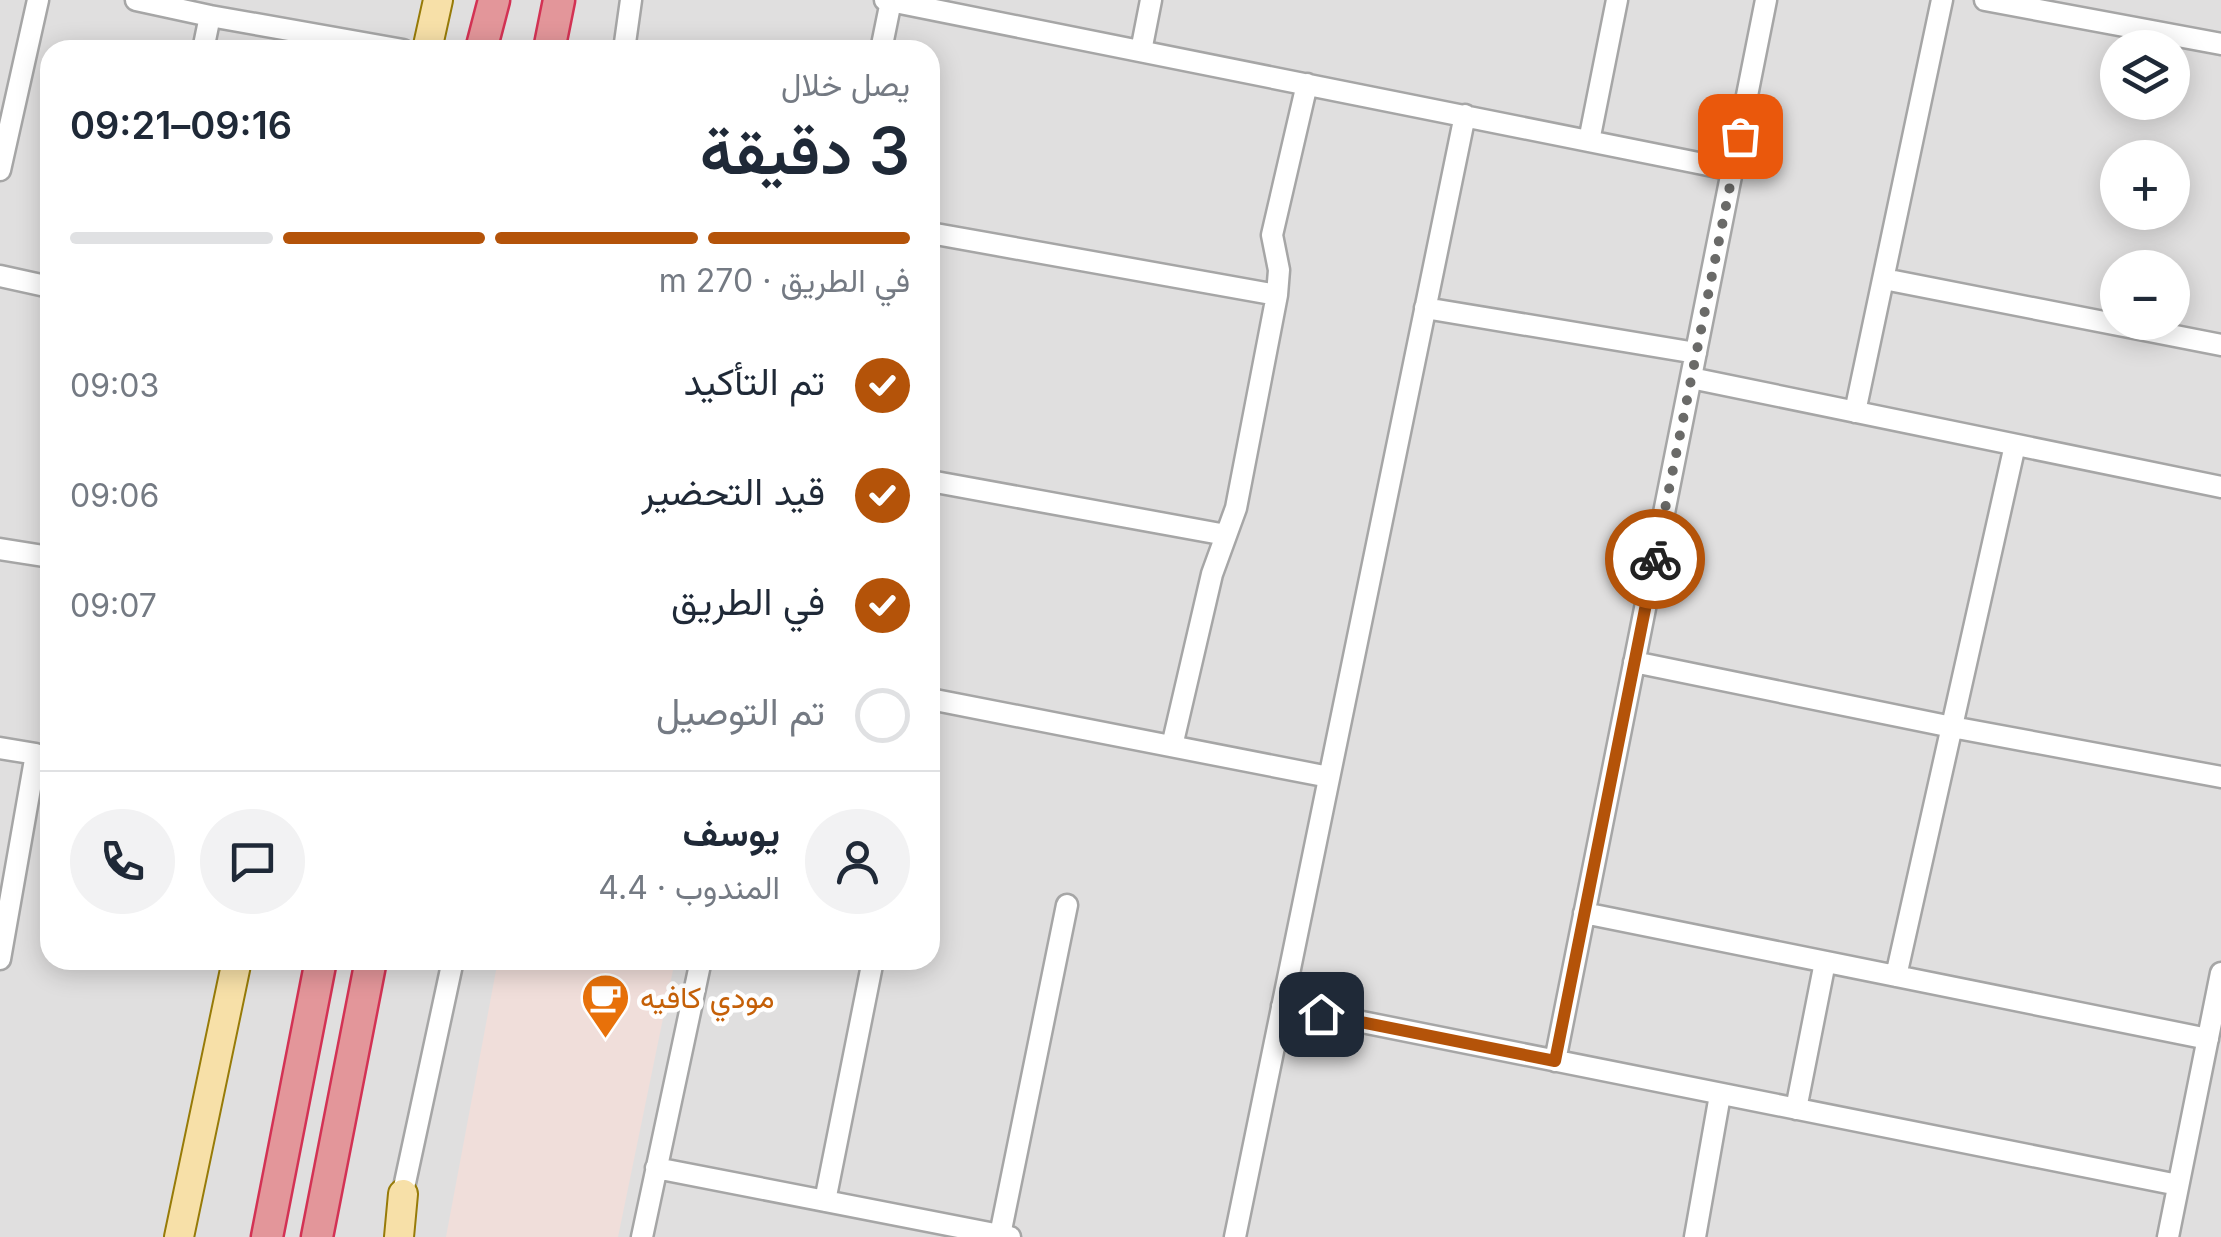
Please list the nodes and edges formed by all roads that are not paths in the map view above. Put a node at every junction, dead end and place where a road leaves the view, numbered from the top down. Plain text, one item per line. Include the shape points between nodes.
1 (38, 0) edge
2 (136, 0) edge
3 (438, 0) edge
4 (494, 0) edge
5 (509, 0) edge
6 (559, 0) edge
7 (574, 0) edge
8 (631, 0) edge
9 (1151, 0) edge
10 (1616, 0) edge
11 (1766, 0) edge
12 (1942, 0) edge
13 (1985, 0) edge
14 (888, 1) edge
15 (210, 16) junction
16 (205, 40) edge
17 (346, 40) edge
18 (429, 40) edge
19 (484, 40) edge
20 (502, 40) edge
21 (551, 40) edge
22 (569, 40) edge
23 (625, 40) edge
24 (882, 40) edge
25 (2221, 44) edge
26 (1141, 52) junction
27 (1307, 84) junction
28 (1465, 115) junction
29 (1590, 141) junction
30 (0, 170) edge
31 (1733, 170) junction
32 (940, 235) edge
33 (0, 276) edge
34 (1884, 279) junction
35 (40, 285) edge
36 (1277, 294) junction
37 (1426, 308) junction
38 (2221, 344) edge
39 (1696, 352) junction
40 (1691, 378) junction
41 (1855, 412) junction
42 (2015, 445) junction
43 (940, 483) edge
44 (2221, 487) edge
45 (1226, 535) junction
46 (0, 549) edge
47 (40, 556) edge
48 (1634, 662) junction
49 (940, 700) edge
50 (1952, 727) junction
51 (1172, 746) junction
52 (0, 748) edge
53 (1330, 777) junction
54 (2221, 777) edge
55 (1067, 905) dead end
56 (1584, 913) junction
57 (0, 959) edge
58 (1825, 962) junction
59 (234, 970) edge
60 (319, 970) edge
61 (369, 970) edge
62 (452, 970) edge
63 (699, 970) edge
64 (870, 970) edge
65 (2221, 974) edge
66 (1896, 976) junction
67 (1282, 1006) junction
68 (2208, 1039) junction
69 (1555, 1061) junction
70 (1720, 1094) junction
71 (1796, 1109) junction
72 (656, 1168) junction
73 (2178, 1185) junction
74 (403, 1194) joint
75 (825, 1201) junction
76 (1005, 1236) edge
77 (179, 1237) edge
78 (266, 1237) edge
79 (317, 1237) edge
80 (396, 1237) edge
81 (642, 1237) edge
82 (1235, 1237) edge
83 (1695, 1237) edge
84 (2168, 1237) edge

1 - 30 street
2 - 15 street
3 - 18 main road
4 - 19 highway
5 - 20 highway
6 - 21 highway
7 - 22 highway
8 - 23 street
9 - 26 street
10 - 29 street
11 - 31 street
12 - 34 street
13 - 25 street
14 - 24 street
14 - 26 street
15 - 16 street
15 - 17 street
26 - 27 street
27 - 28 street
27 - 36 street via 1272,235
28 - 29 street
28 - 37 street
29 - 31 street
31 - 39 street
32 - 36 street
33 - 35 street
34 - 38 street
34 - 41 street
36 - 45 street
37 - 39 street
37 - 53 street
39 - 40 street
40 - 41 street
40 - 48 street
41 - 42 street
42 - 44 street
42 - 50 street
43 - 45 street
45 - 51 street
46 - 47 street
48 - 50 street
48 - 56 street
49 - 51 street
50 - 54 street
50 - 66 street
51 - 53 street
52 - 57 street via 36,754
53 - 67 street
55 - 76 street
56 - 58 street
56 - 69 street
58 - 66 street
58 - 71 street
59 - 77 main road
60 - 78 highway
61 - 79 highway
62 - 74 street
63 - 72 street
64 - 75 street
65 - 68 street
66 - 68 street
67 - 69 street
67 - 82 street
68 - 73 street
69 - 70 street
70 - 71 street
70 - 83 street
71 - 73 street
72 - 75 street
72 - 81 street
73 - 84 street
74 - 80 main road
75 - 76 street

